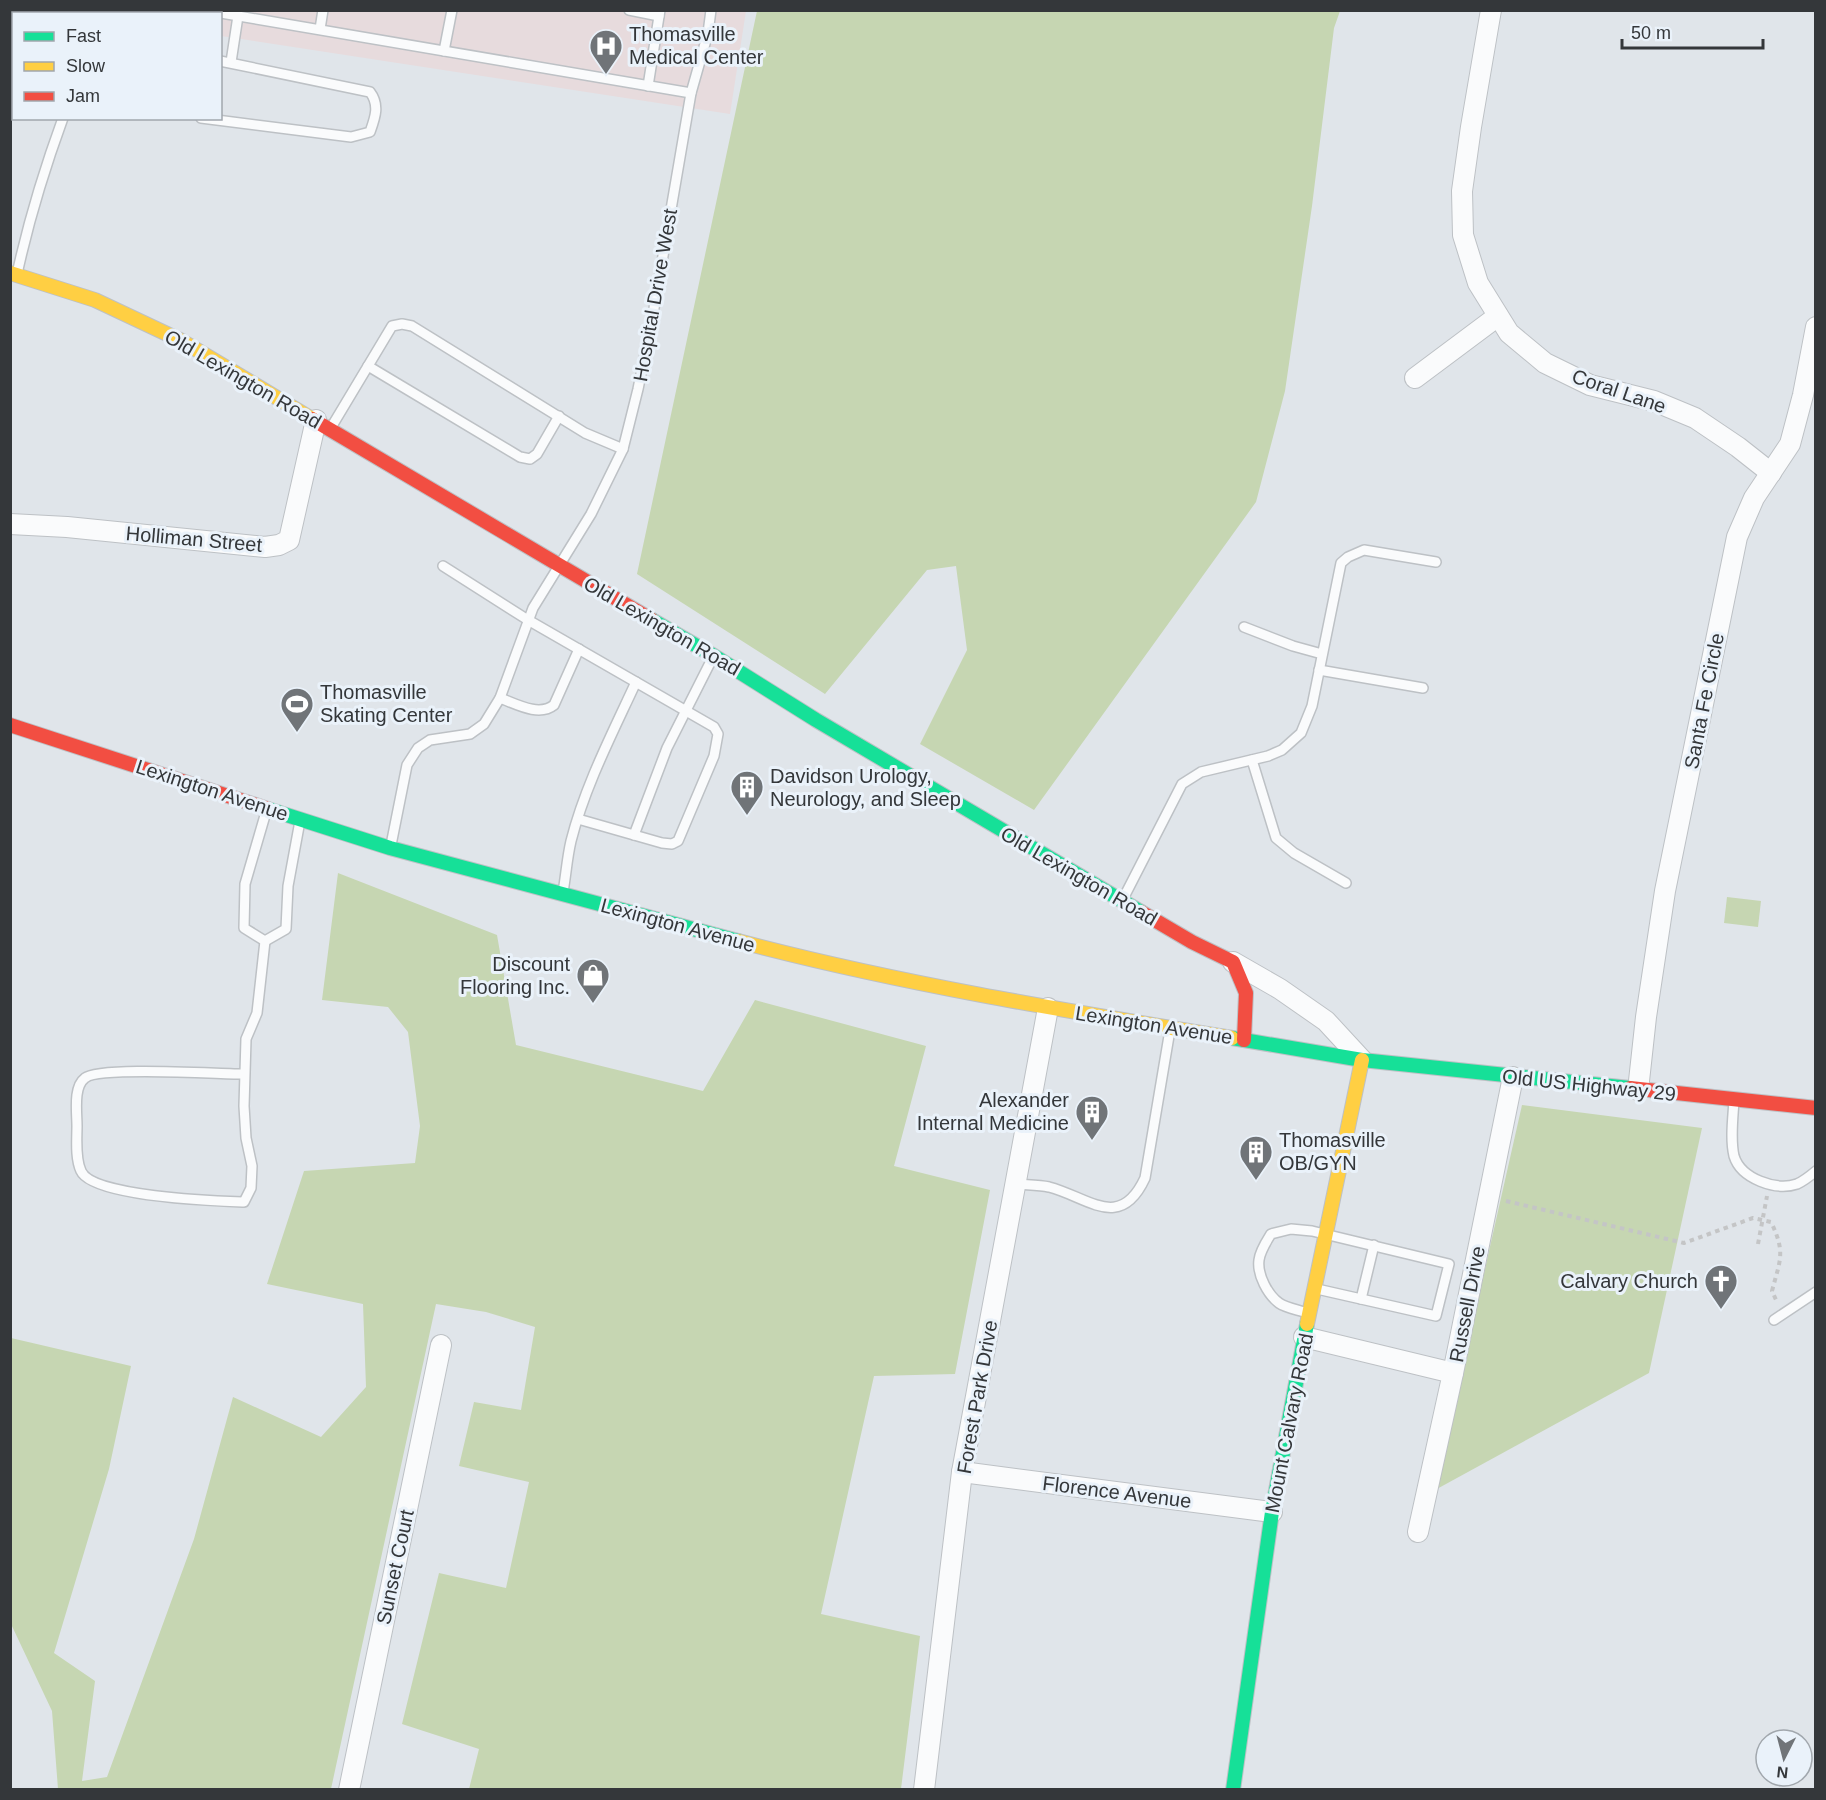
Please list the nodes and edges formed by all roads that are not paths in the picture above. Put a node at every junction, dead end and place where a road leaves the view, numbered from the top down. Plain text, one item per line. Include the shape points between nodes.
1 (323, 10) edge
2 (452, 10) edge
3 (629, 10) edge
4 (711, 10) edge
5 (1491, 10) edge
6 (161, 12) edge
7 (215, 12) edge
8 (222, 13) edge
9 (660, 13) edge
10 (238, 16) junction
11 (320, 29) junction
12 (444, 51) junction
13 (222, 61) edge
14 (231, 62) junction
15 (648, 86) junction
16 (691, 93) junction
17 (62, 120) edge
18 (217, 120) edge
19 (14, 273) edge
20 (1498, 316) junction
21 (1815, 327) edge
22 (368, 366) junction
23 (1415, 378) dead end
24 (559, 416) junction
25 (323, 425) junction
26 (623, 448) junction
27 (1771, 473) junction
28 (10, 524) edge
29 (1436, 562) dead end
30 (443, 566) dead end
31 (559, 566) junction
32 (528, 620) junction
33 (1244, 627) dead end
34 (579, 649) junction
35 (1322, 654) junction
36 (714, 656) junction
37 (1319, 670) junction
38 (636, 682) junction
39 (1423, 688) dead end
40 (500, 698) junction
41 (686, 711) junction
42 (10, 725) edge
43 (1252, 760) junction
44 (267, 808) junction
45 (300, 819) junction
46 (578, 819) junction
47 (634, 836) junction
48 (390, 848) junction
49 (1346, 883) dead end
50 (563, 894) junction
51 (1122, 901) junction
52 (265, 941) junction
53 (1233, 962) junction
54 (1048, 1008) junction
55 (1170, 1028) junction
56 (1244, 1040) junction
57 (1362, 1060) junction
58 (244, 1074) junction
59 (1513, 1077) junction
60 (1638, 1090) junction
61 (1734, 1100) junction
62 (1815, 1108) edge
63 (1815, 1171) edge
64 (1016, 1184) junction
65 (1326, 1234) junction
66 (1374, 1245) junction
67 (1314, 1288) junction
68 (1815, 1292) edge
69 (1361, 1299) junction
70 (1309, 1314) junction
71 (1774, 1320) dead end
72 (1304, 1337) junction
73 (441, 1345) dead end
74 (1453, 1373) junction
75 (962, 1472) junction
76 (1272, 1512) junction
77 (1418, 1532) dead end
78 (349, 1790) edge
79 (924, 1790) edge
80 (1233, 1790) edge

1 - 11 lane
2 - 12 lane
3 - 9 lane
4 - 16 lane, Hospital Drive West
5 - 20 street, Coral Lane via 1464,180 1463,235 1478,283
6 - 7 lane
8 - 10 lane
9 - 15 lane
10 - 11 lane
10 - 14 lane
11 - 12 lane
12 - 15 lane
13 - 14 lane
14 - 18 lane via 370,92 376,114 370,132 351,137
15 - 16 lane
16 - 26 lane, Hospital Drive West via 652,320
17 - 19 lane
19 - 25 street, Old Lexington Road via 95,300 182,341
20 - 23 street
20 - 27 street, Coral Lane via 1509,333 1545,363 1590,385 1654,401 1695,418
21 - 27 street, Santa Fe Circle via 1790,444
22 - 24 lane via 392,326 411,326
22 - 24 lane via 520,457 530,459 537,454
22 - 25 lane
24 - 26 lane via 585,433
25 - 28 street, Holliman Street via 289,540 279,545 265,547
25 - 31 street, Old Lexington Road
26 - 31 lane, Hospital Drive West via 591,514
27 - 60 street, Santa Fe Circle via 1754,498 1737,537 1665,891
29 - 35 lane via 1364,550 1348,557 1341,563
30 - 32 lane
31 - 32 lane, Hospital Drive West
31 - 36 street, Old Lexington Road
32 - 34 lane
32 - 40 lane, Hospital Drive West
33 - 35 lane
34 - 38 lane
34 - 40 lane via 549,710 537,711
35 - 37 lane
36 - 41 lane
36 - 51 street, Old Lexington Road
37 - 39 lane
37 - 43 lane via 1312,706 1301,733 1282,750
38 - 41 lane
38 - 46 lane
40 - 48 lane, Hospital Drive West via 484,724 470,734 430,740 418,748 407,765
41 - 47 lane via 667,748
41 - 47 lane via 714,727 718,734 714,756 678,841 662,843
42 - 44 street, Lexington Avenue
43 - 49 lane via 1275,838
43 - 51 lane via 1201,772 1182,784
44 - 45 street, Lexington Avenue
44 - 52 lane via 245,884 244,928
45 - 48 street, Lexington Avenue
45 - 52 lane via 288,886 286,929
46 - 47 lane
46 - 50 lane
48 - 50 street, Lexington Avenue
50 - 54 street, Lexington Avenue via 795,956
51 - 53 street, Old Lexington Road
52 - 58 lane via 257,1013 246,1039
53 - 56 street via 1246,993
53 - 57 street via 1326,1021
54 - 55 street, Lexington Avenue
54 - 64 street, Forest Park Drive
55 - 56 street, Lexington Avenue
55 - 64 lane via 1145,1178 1128,1204 1093,1205 1048,1187
56 - 57 street, Lexington Avenue
57 - 59 street, Old US Highway 29
57 - 65 street, Mount Calvary Road
58 - 58 lane via 246,1138 252,1167 251,1188 244,1202 181,1199 104,1186 90,1181 81,1172 77,1149 78,1087 86,1077 112,1071
59 - 60 street, Old US Highway 29
59 - 74 street, Russell Drive
60 - 61 street, Old US Highway 29
61 - 62 street, Old US Highway 29
61 - 63 lane via 1732,1137 1735,1158 1744,1172 1770,1184 1795,1184
64 - 75 street, Forest Park Drive
65 - 66 lane
65 - 67 street, Mount Calvary Road
65 - 70 lane via 1291,1229 1271,1234 1259,1260 1261,1277 1280,1304
66 - 69 lane
66 - 69 lane via 1449,1264 1444,1285 1436,1316
67 - 69 lane
67 - 70 street, Mount Calvary Road
68 - 71 lane
70 - 72 street, Mount Calvary Road
72 - 74 street
72 - 76 street, Mount Calvary Road
73 - 78 street, Sunset Court
74 - 77 street, Russell Drive
75 - 76 street, Florence Avenue
75 - 79 street, Forest Park Drive
76 - 80 street, Mount Calvary Road

